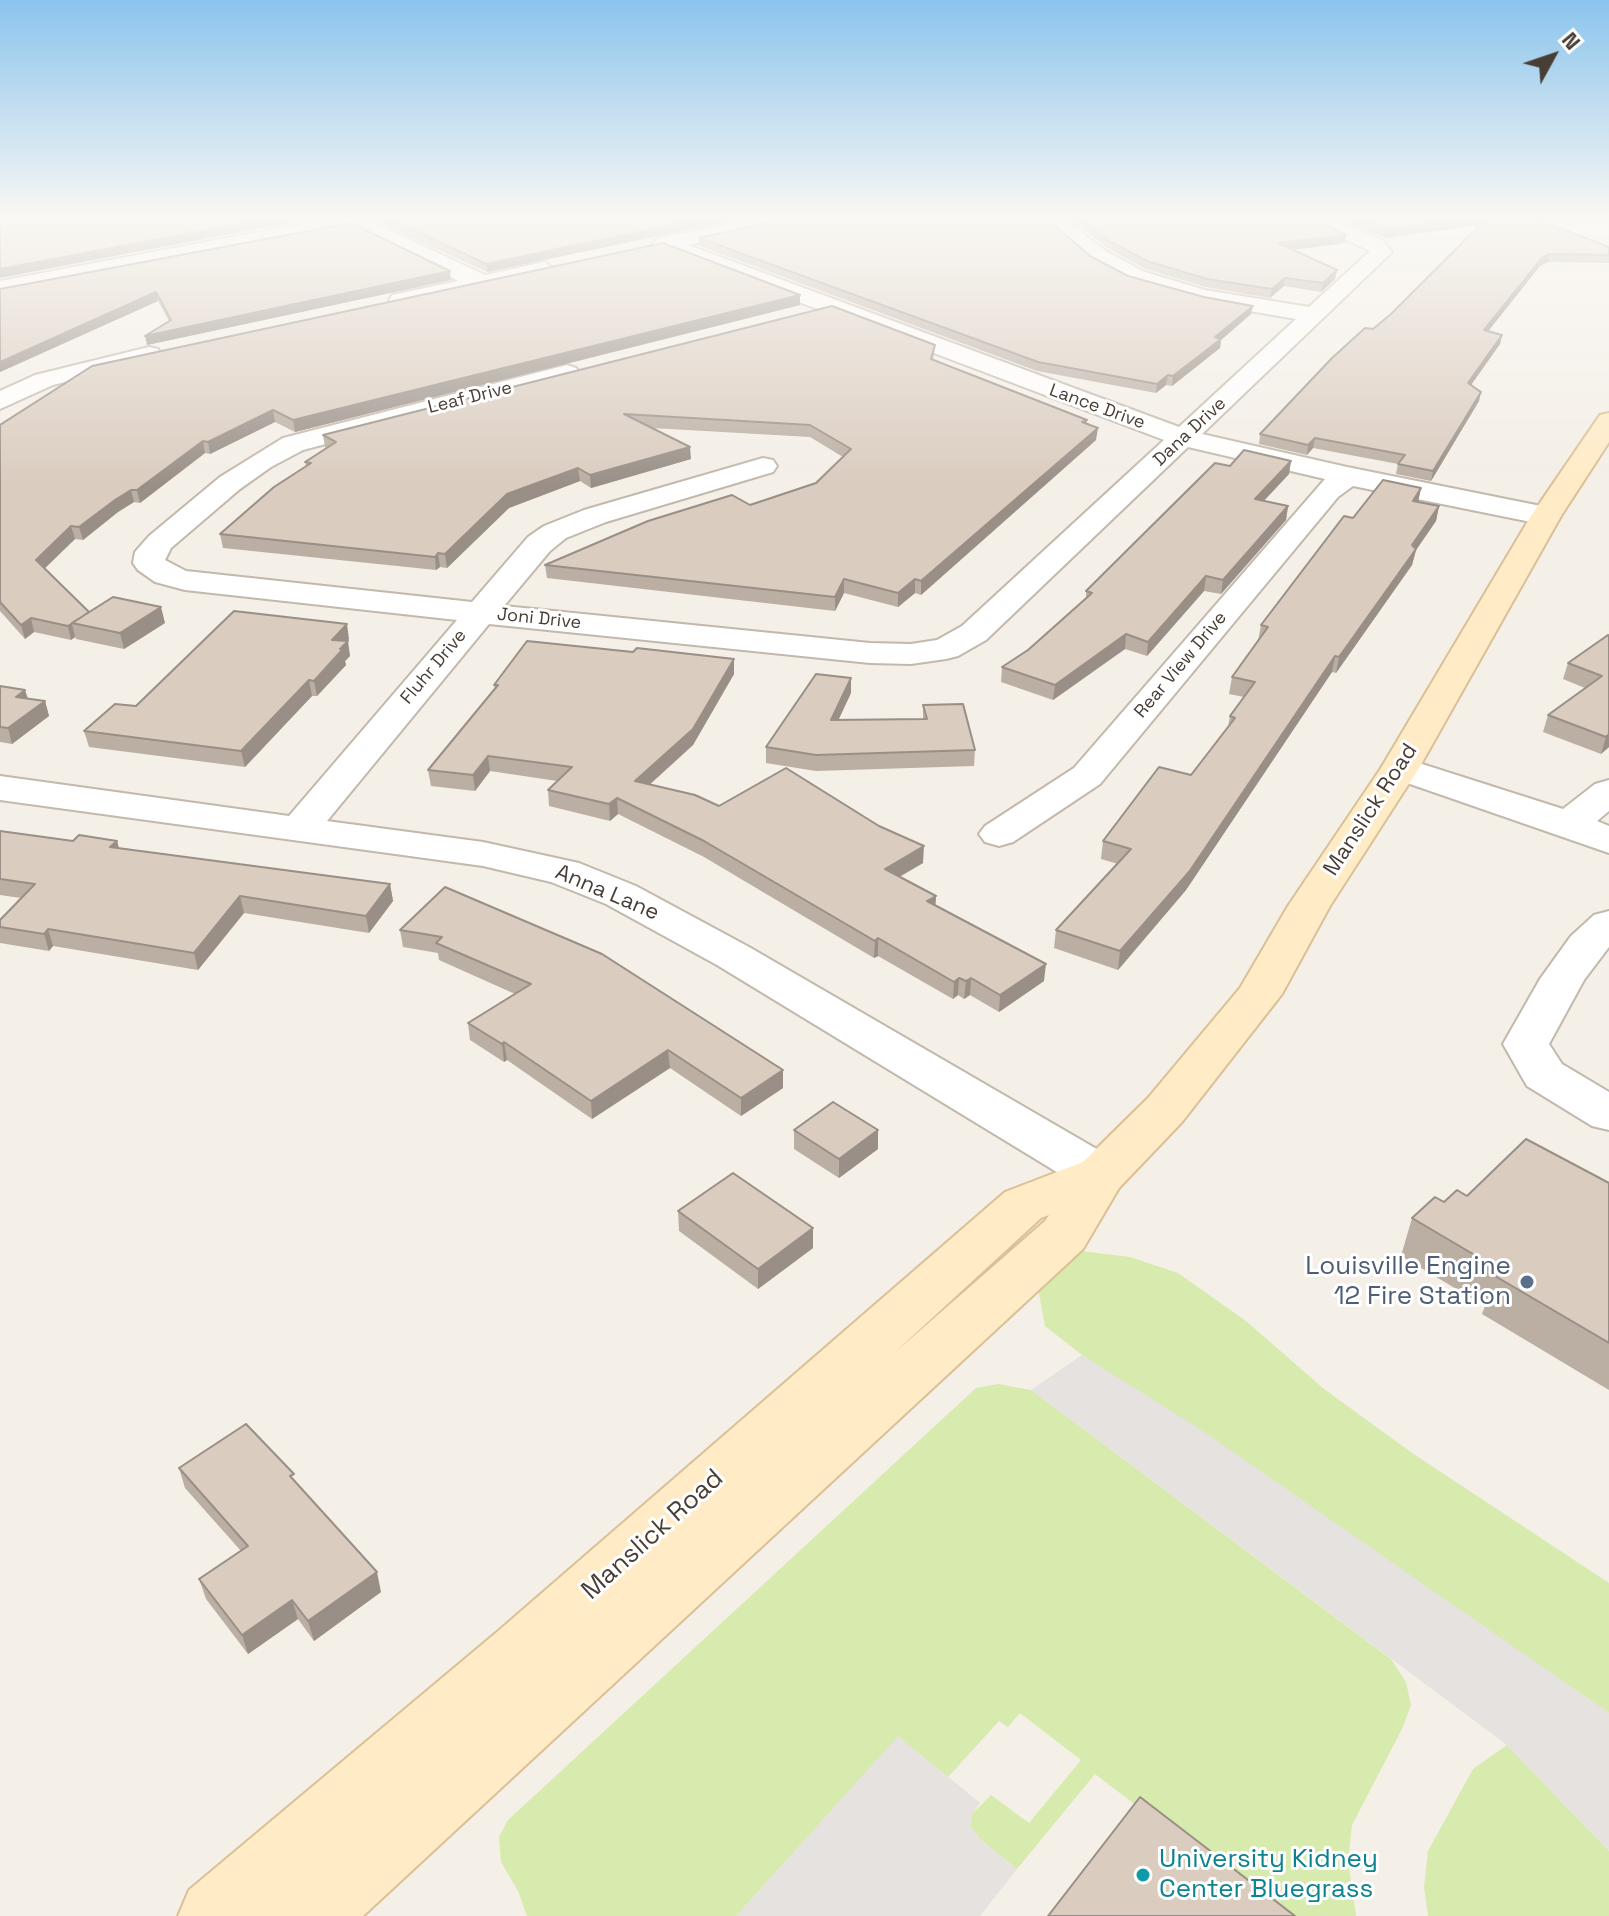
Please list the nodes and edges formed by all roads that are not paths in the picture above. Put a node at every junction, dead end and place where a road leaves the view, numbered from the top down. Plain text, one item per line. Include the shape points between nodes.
1 (1265, 306) edge
2 (1325, 306) edge
3 (833, 307) joint
4 (1316, 315) junction
5 (787, 319) edge
6 (169, 350) edge
7 (588, 368) edge
8 (0, 401) edge
9 (1609, 421) edge
10 (1184, 438) junction
11 (763, 466) dead end
12 (1347, 476) junction
13 (1546, 516) junction
14 (149, 563) joint
15 (479, 613) junction
16 (934, 652) joint
17 (1400, 768) junction
18 (0, 788) edge
19 (1609, 792) edge
20 (1569, 824) junction
21 (300, 828) junction
22 (999, 834) dead end
23 (1609, 841) edge
24 (1609, 924) edge
25 (1609, 1114) edge
26 (1101, 1175) junction
27 (215, 1916) edge
28 (305, 1916) edge

1 - 4 street
2 - 4 street, Dana Drive
3 - 5 street
3 - 10 street, Lance Drive
4 - 10 street, Dana Drive
6 - 8 street via 44,380
7 - 14 street, Leaf Drive via 293,444 230,483 160,542 150,552
9 - 13 main road, Manslick Road
10 - 12 street, Lance Drive
10 - 16 street, Dana Drive via 974,633
11 - 15 street, Fluhr Drive via 555,532
12 - 13 street, Lance Drive
12 - 22 street, Rear View Drive via 1328,491 1087,776
13 - 17 main road, Manslick Road
14 - 15 street, Joni Drive via 156,571 185,580
15 - 16 street, Joni Drive via 870,653
15 - 21 street, Fluhr Drive
17 - 20 street
17 - 26 main road, Manslick Road via 1309,906 1259,994 1165,1110
18 - 21 street, Anna Lane
19 - 20 street
20 - 23 street
21 - 26 street, Anna Lane via 536,865 621,895
24 - 25 street via 1562,979 1526,1044 1544,1075
26 - 27 main road, Manslick Road via 1023,1205 520,1653
26 - 28 main road, Manslick Road via 1064,1235

